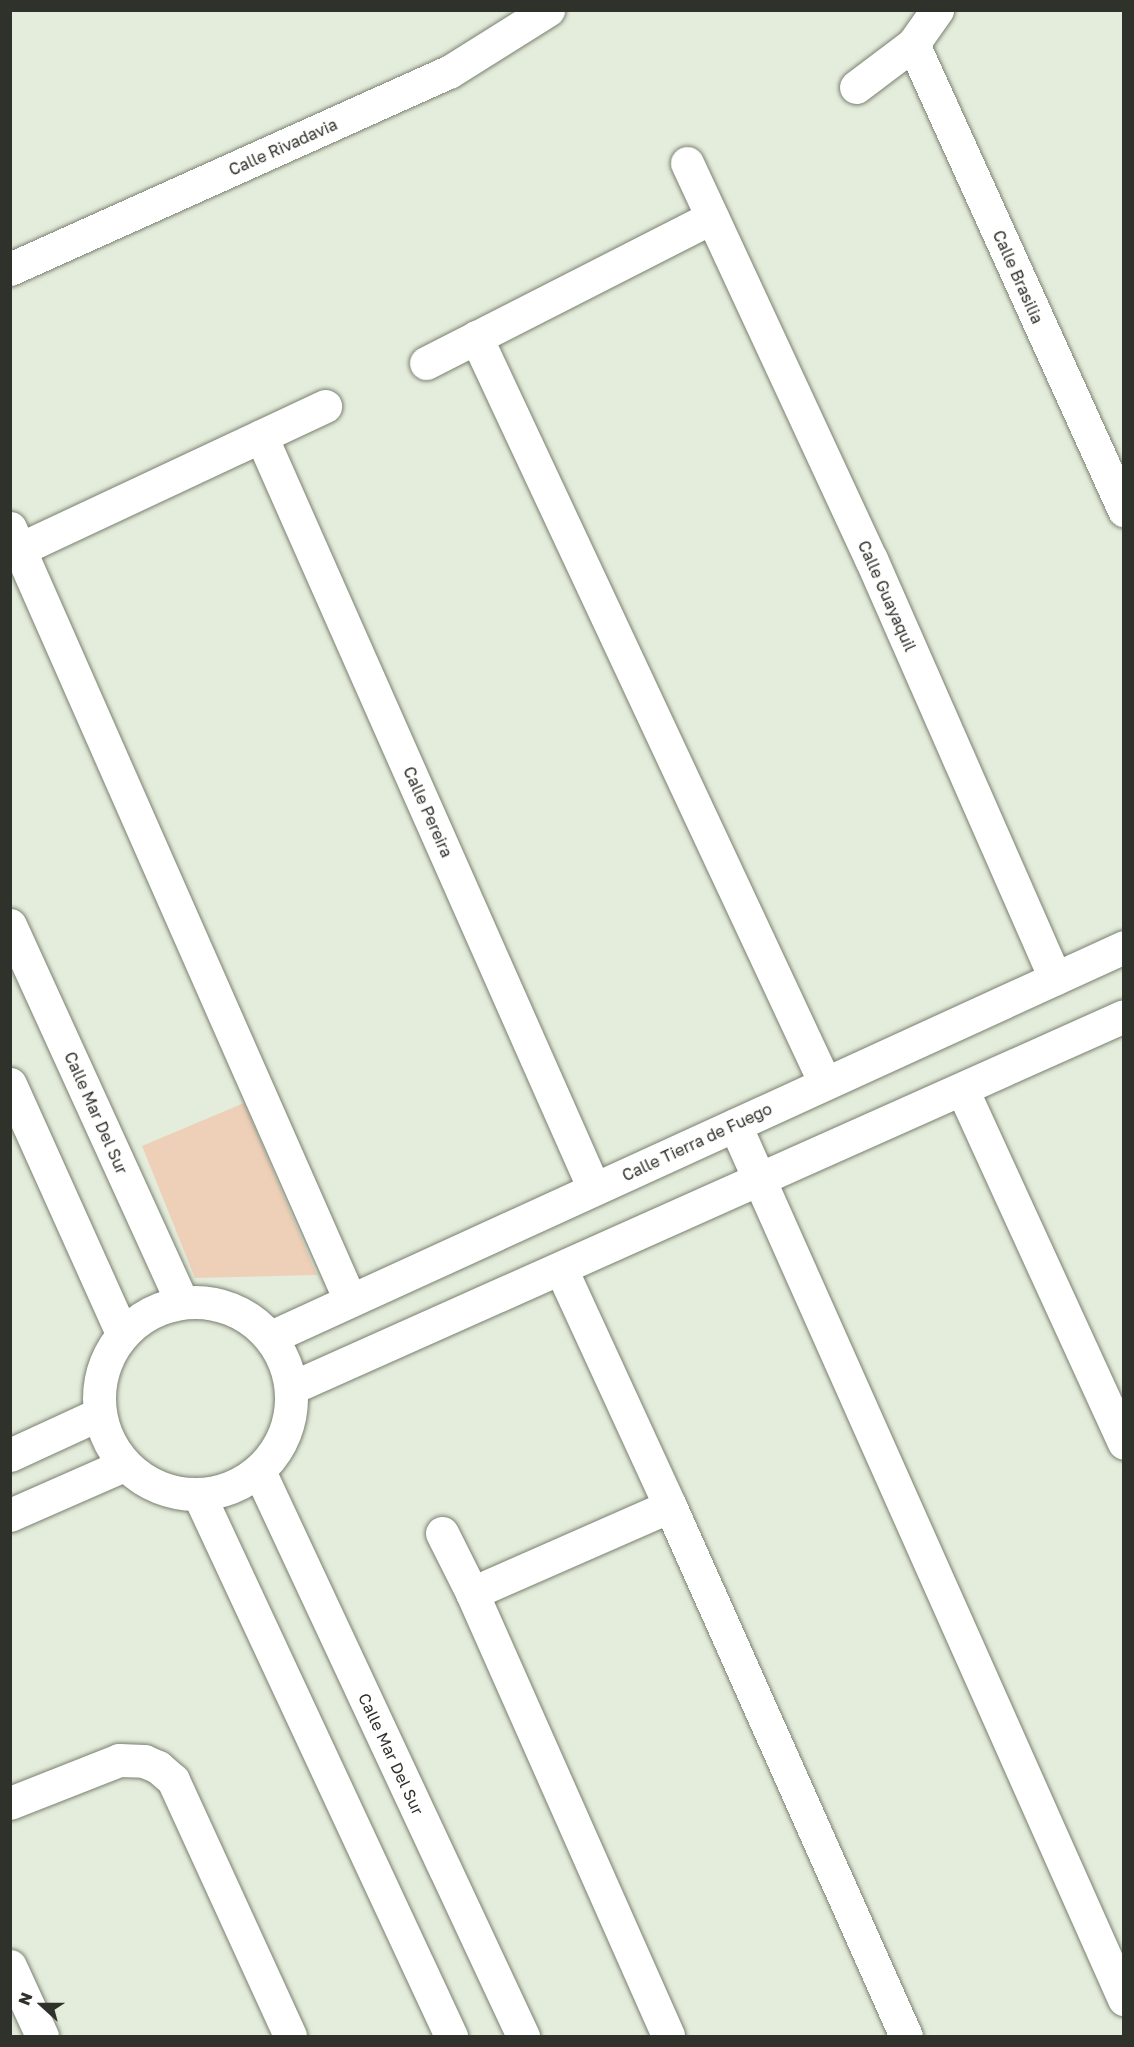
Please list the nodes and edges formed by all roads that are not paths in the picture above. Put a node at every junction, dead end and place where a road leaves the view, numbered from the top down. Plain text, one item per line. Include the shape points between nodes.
1 (548, 10) edge
2 (937, 10) edge
3 (913, 44) junction
4 (856, 87) dead end
5 (687, 163) dead end
6 (712, 217) junction
7 (10, 269) edge
8 (476, 338) junction
9 (426, 363) dead end
10 (325, 406) dead end
11 (261, 436) junction
12 (1124, 510) edge
13 (15, 538) edge
14 (10, 925) edge
15 (1124, 947) edge
16 (1055, 978) junction
17 (1124, 1016) edge
18 (825, 1083) junction
19 (10, 1084) edge
20 (962, 1089) junction
21 (735, 1125) junction
22 (760, 1180) junction
23 (594, 1189) junction
24 (561, 1269) junction
25 (350, 1300) junction
26 (181, 1301) junction
27 (122, 1333) junction
28 (271, 1337) junction
29 (291, 1388) junction
30 (99, 1414) junction
31 (1124, 1443) edge
32 (10, 1455) edge
33 (123, 1465) junction
34 (259, 1471) junction
35 (199, 1495) junction
36 (670, 1506) junction
37 (10, 1515) edge
38 (442, 1533) dead end
39 (472, 1593) junction
40 (10, 1803) edge
41 (10, 1966) edge
42 (1124, 1999) edge
43 (42, 2037) edge
44 (290, 2037) edge
45 (451, 2037) edge
46 (523, 2037) edge
47 (668, 2037) edge
48 (906, 2037) edge

1 - 7 street, Calle Rivadavia via 449,72
2 - 3 street
3 - 4 street
3 - 12 street, Calle Brasilia
5 - 6 street, Calle Guayaquil
6 - 8 street
6 - 16 street, Calle Guayaquil via 871,559
8 - 9 street
8 - 18 street
10 - 11 street
11 - 13 street
11 - 23 street, Calle Pereira
13 - 25 street
14 - 26 street, Calle Mar Del Sur
15 - 16 street, Calle Tierra de Fuego
16 - 18 street, Calle Tierra de Fuego
17 - 20 street
18 - 21 street, Calle Tierra de Fuego
19 - 27 street
20 - 22 street
20 - 31 street
21 - 22 street
21 - 23 street, Calle Tierra de Fuego
22 - 24 street
22 - 42 street
23 - 25 street, Calle Tierra de Fuego
24 - 29 street
24 - 36 street
25 - 28 street, Calle Tierra de Fuego
26 - 27 street via 149,1312
26 - 28 street via 215,1302 246,1315
27 - 30 street via 101,1371
28 - 29 street via 285,1361
29 - 34 street via 285,1433
30 - 32 street
30 - 33 street
33 - 35 street via 158,1488
33 - 37 street
34 - 35 street via 231,1488
34 - 46 street, Calle Mar Del Sur
35 - 45 street
36 - 39 street
36 - 48 street
38 - 39 street
39 - 47 street
40 - 44 street via 119,1760 144,1761 158,1767 173,1780
41 - 43 street

